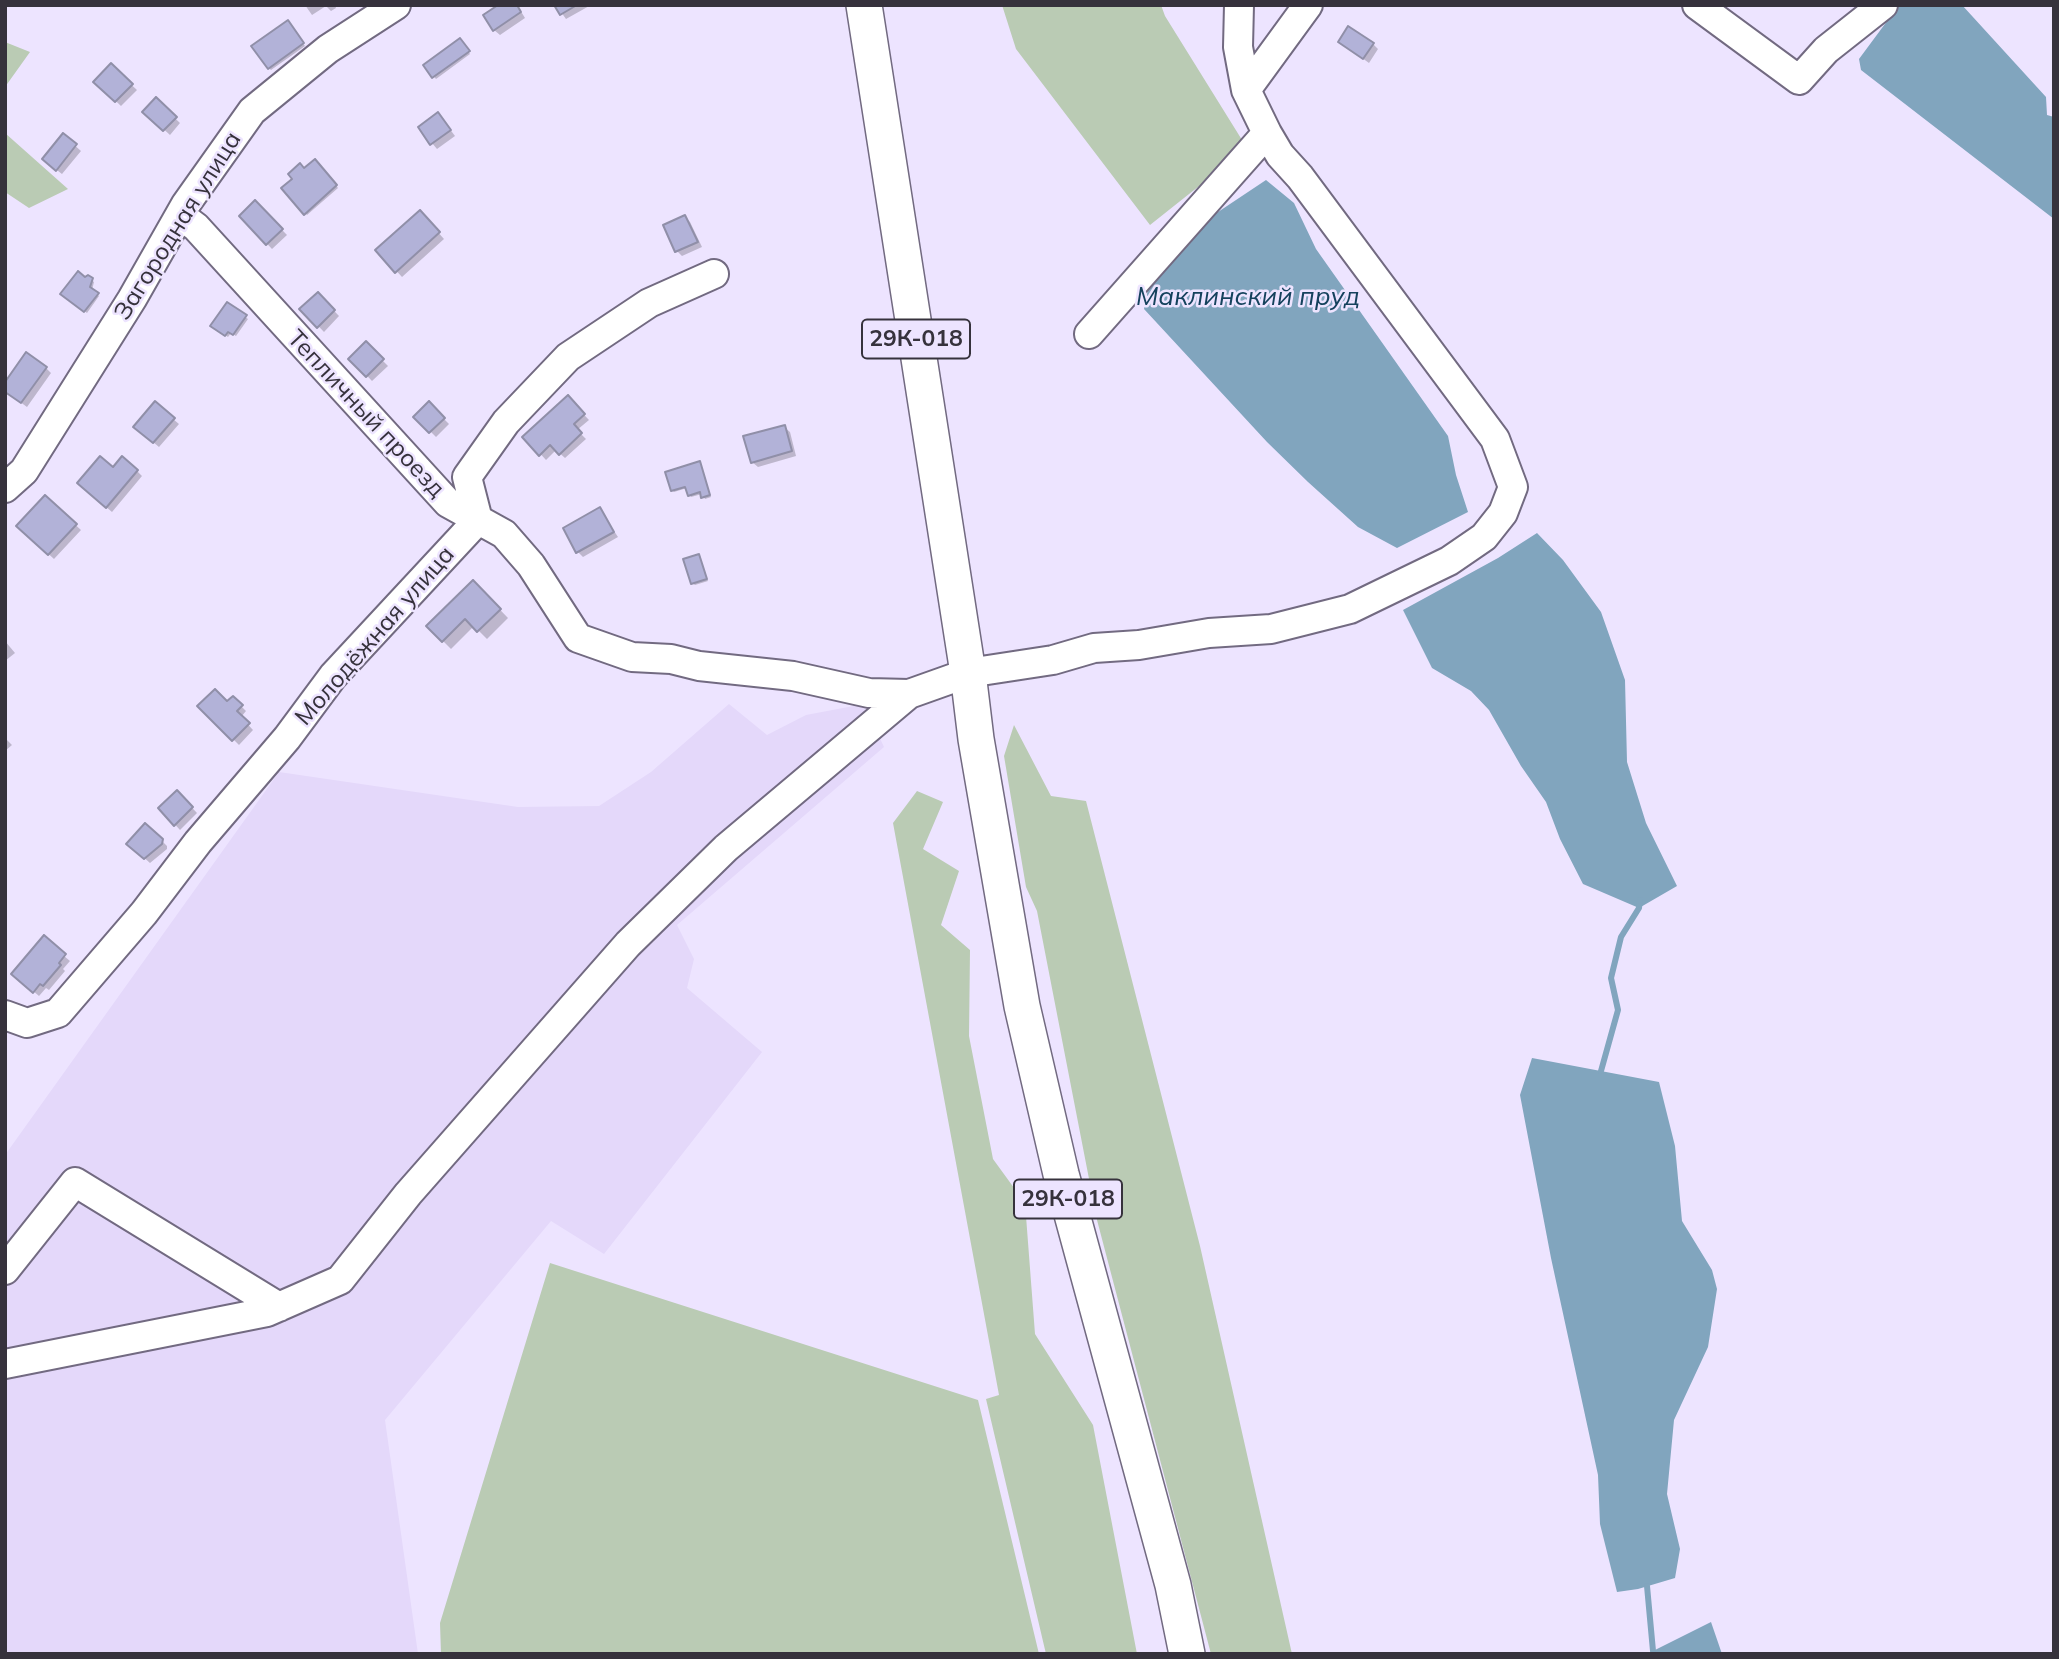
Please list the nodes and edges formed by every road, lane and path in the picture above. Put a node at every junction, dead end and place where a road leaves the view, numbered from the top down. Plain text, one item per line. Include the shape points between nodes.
1 (396, 5) edge
2 (864, 5) edge
3 (1239, 5) edge
4 (1308, 5) edge
5 (1697, 5) edge
6 (1882, 5) edge
7 (1246, 90) junction
8 (1267, 133) junction
9 (180, 215) junction
10 (714, 274) dead end
11 (1089, 334) dead end
12 (5, 488) edge
13 (478, 520) junction
14 (968, 673) junction
15 (909, 694) junction
16 (16, 1019) edge
17 (5, 1270) edge
18 (279, 1307) junction
19 (5, 1364) edge
20 (1187, 1654) edge

1 - 9 street, Загородная улица via 328,49 252,111
2 - 14 main road, 29К-018
3 - 7 street via 1238,47
4 - 7 street
5 - 6 street via 1798,80 1826,50
7 - 8 street
8 - 11 street
8 - 14 street via 1495,439 1513,487 1503,513 1483,537 1449,561 1350,608 1271,629 1094,648 1053,660
9 - 12 street, Загородная улица via 24,471
9 - 13 street, Тепличный проезд via 196,227 448,503
10 - 13 street via 649,303 568,357 506,422 467,477
13 - 15 street, Тепличный проезд via 503,534 531,565 578,638 597,647 632,657 793,677 869,693
13 - 16 street, Молодёжная улица via 333,676 287,738 58,1013
14 - 15 street
14 - 20 main road, 29К-018 via 975,739 1022,1006 1061,1174 1173,1584
15 - 18 street via 726,848 628,944 408,1194 340,1280
17 - 18 street via 75,1182
18 - 19 street

